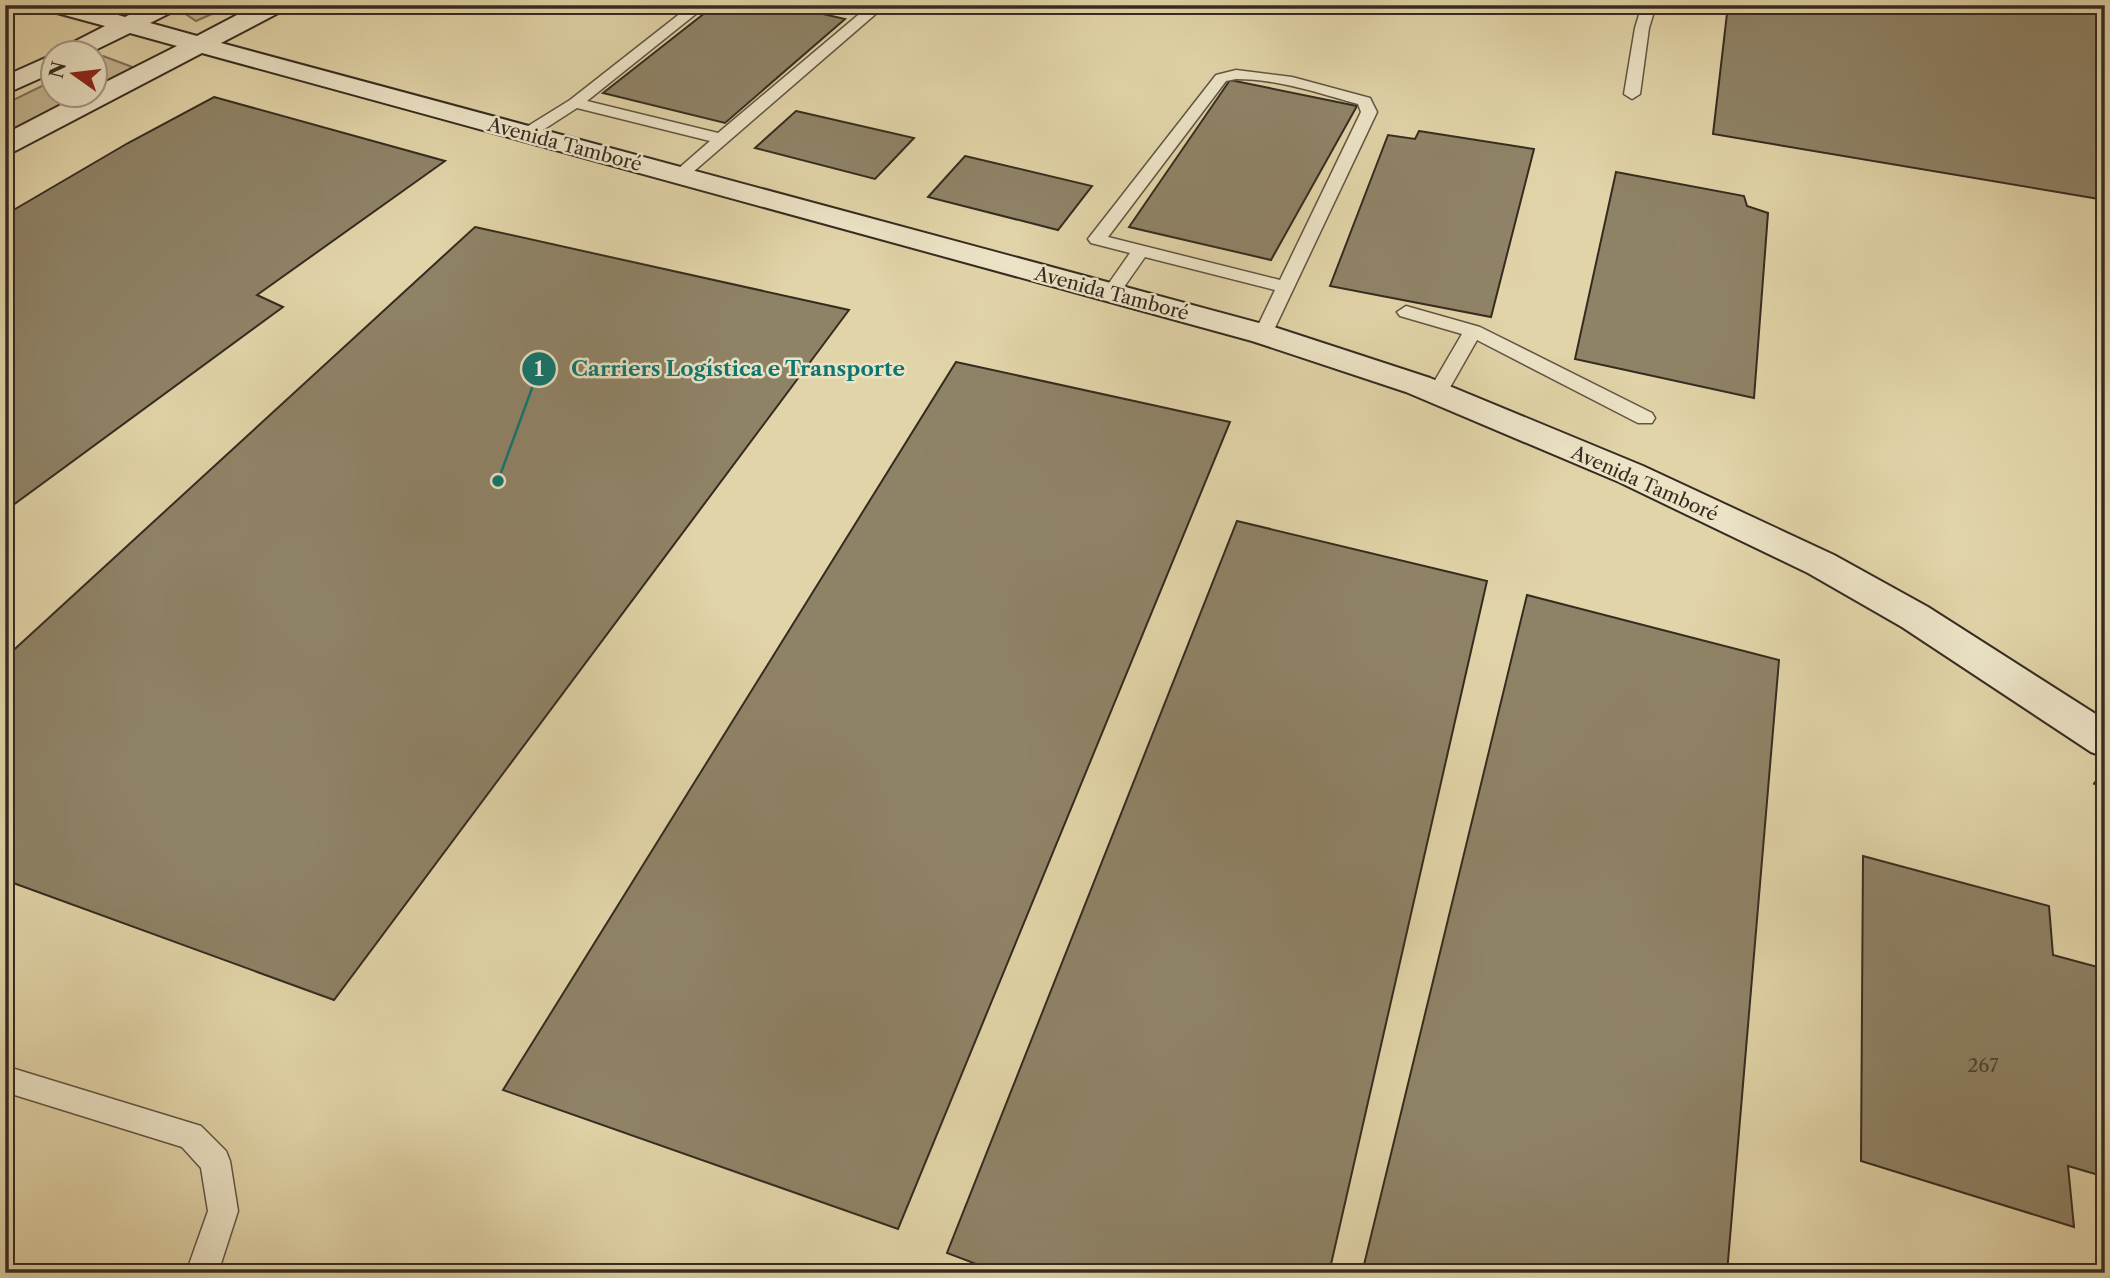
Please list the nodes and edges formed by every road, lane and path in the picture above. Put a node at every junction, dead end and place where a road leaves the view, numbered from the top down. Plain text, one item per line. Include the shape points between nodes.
1 (55, 5) edge
2 (167, 5) edge
3 (275, 5) edge
4 (700, 5) edge
5 (879, 5) edge
6 (1649, 5) edge
7 (128, 25) junction
8 (102, 38) edge
9 (200, 45) junction
10 (38, 70) edge
11 (5, 86) edge
12 (1632, 94) dead end
13 (575, 103) junction
14 (526, 134) junction
15 (722, 139) junction
16 (5, 145) edge
17 (679, 175) junction
18 (1141, 250) junction
19 (1285, 287) junction
20 (1111, 293) junction
21 (1406, 312) dead end
22 (1473, 331) junction
23 (1263, 334) junction
24 (1437, 394) junction
25 (1646, 418) dead end
26 (2105, 741) edge
27 (5, 1079) edge
28 (202, 1273) edge

1 - 7 street, Avenida Tamboré
2 - 7 street
3 - 9 street
4 - 13 lane
5 - 15 lane
6 - 12 lane
7 - 8 street
7 - 9 street, Avenida Tamboré
9 - 14 street, Avenida Tamboré
9 - 16 street
10 - 11 street
13 - 14 lane
13 - 15 lane
14 - 17 street, Avenida Tamboré
15 - 17 lane
17 - 20 street, Avenida Tamboré
18 - 19 lane
18 - 19 lane via 1097,239 1221,78 1248,73 1366,101 1366,123
18 - 20 lane
19 - 23 lane
20 - 23 street, Avenida Tamboré
21 - 22 lane
22 - 24 lane
22 - 25 lane
23 - 24 street, Avenida Tamboré
24 - 26 street, Avenida Tamboré via 1631,474 1821,564 1927,624
27 - 28 lane via 191,1136 215,1161 223,1212

